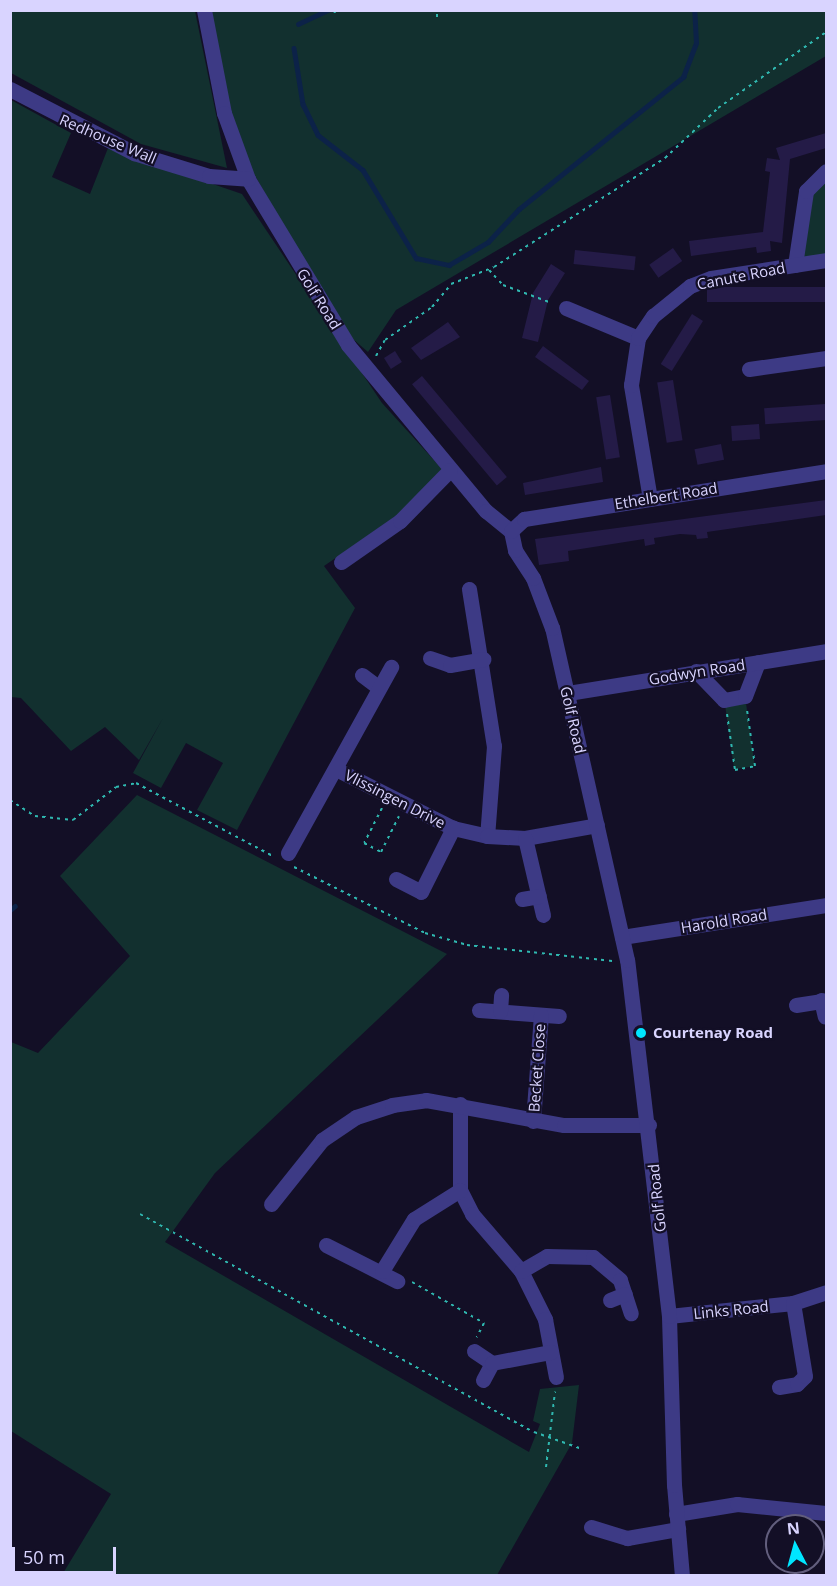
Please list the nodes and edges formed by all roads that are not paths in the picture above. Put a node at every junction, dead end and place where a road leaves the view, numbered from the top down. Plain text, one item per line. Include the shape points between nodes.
1 (204, 10) edge
2 (10, 89) edge
3 (826, 171) edge
4 (248, 179) junction
5 (826, 260) edge
6 (795, 265) junction
7 (566, 308) road end
8 (638, 338) junction
9 (826, 358) edge
10 (749, 369) dead end
11 (450, 470) junction
12 (826, 471) edge
13 (650, 499) junction
14 (511, 531) junction
15 (341, 562) dead end
16 (469, 589) dead end
17 (826, 651) edge
18 (430, 658) dead end
19 (483, 659) junction
20 (758, 662) junction
21 (391, 667) dead end
22 (696, 671) junction
23 (362, 675) dead end
24 (378, 687) junction
25 (568, 693) junction
26 (336, 769) junction
27 (597, 825) junction
28 (453, 828) junction
29 (487, 836) junction
30 (525, 838) junction
31 (284, 858) road end
32 (396, 879) dead end
33 (539, 896) junction
34 (522, 899) dead end
35 (826, 905) edge
36 (543, 915) dead end
37 (622, 937) junction
38 (501, 995) dead end
39 (824, 1000) edge
40 (796, 1005) dead end
41 (479, 1010) dead end
42 (500, 1011) junction
43 (541, 1015) junction
44 (559, 1016) dead end
45 (825, 1017) dead end
46 (460, 1104) junction
47 (533, 1121) junction
48 (649, 1125) junction
49 (460, 1190) junction
50 (271, 1204) dead end
51 (326, 1245) dead end
52 (521, 1270) junction
53 (382, 1271) junction
54 (397, 1281) road end
55 (826, 1292) edge
56 (625, 1294) junction
57 (610, 1299) dead end
58 (793, 1303) junction
59 (631, 1313) dead end
60 (669, 1316) junction
61 (474, 1351) road end
62 (551, 1352) junction
63 (492, 1363) junction
64 (556, 1377) road end
65 (483, 1380) dead end
66 (779, 1387) dead end
67 (826, 1513) edge
68 (677, 1522) junction
69 (591, 1527) dead end
70 (682, 1575) edge

1 - 4 street, Golf Road via 224,113
2 - 4 street, Redhouse Wall via 134,153 209,176
3 - 6 street, Canute Road via 806,191
4 - 11 street, Golf Road via 324,308
5 - 6 street, Canute Road
6 - 8 street, Canute Road via 690,286 653,316
7 - 8 street
8 - 13 street, Canute Road via 631,385
9 - 10 street
11 - 14 street, Golf Road via 486,512
11 - 15 street via 400,521
12 - 13 street, Ethelbert Road
13 - 14 street, Ethelbert Road via 524,519
14 - 25 street, Golf Road via 515,550 533,578 552,628
16 - 19 street
17 - 20 street, Godwyn Road
18 - 19 street via 450,665
19 - 29 street via 495,753
20 - 22 street, Godwyn Road
20 - 22 street via 745,696 724,700 698,679
21 - 24 street
22 - 25 street, Godwyn Road
23 - 24 street
24 - 26 street
25 - 27 street, Golf Road
26 - 28 street, Vlissingen Drive
26 - 31 street
27 - 30 street, Vlissingen Drive
27 - 37 street, Golf Road
28 - 29 street, Vlissingen Drive
28 - 32 street via 421,892
29 - 30 street, Vlissingen Drive
30 - 33 street
33 - 34 street
33 - 36 street
35 - 37 street, Harold Road
37 - 48 street, Golf Road
38 - 42 street
39 - 40 street
39 - 45 street
41 - 42 street, Becket Close
42 - 43 street, Becket Close
43 - 44 street, Becket Close
43 - 47 street, Becket Close
46 - 47 street
46 - 49 street
46 - 50 street via 426,1100 356,1117 322,1140
47 - 48 street
48 - 60 street, Golf Road
49 - 52 street via 472,1214
49 - 53 street via 414,1219
51 - 53 street
52 - 56 street via 547,1256 593,1257 609,1266
52 - 62 street via 545,1319
53 - 54 street
55 - 58 street, Links Road
56 - 57 street
56 - 59 street
58 - 60 street, Links Road
58 - 66 street via 805,1376 797,1384
60 - 68 street, Golf Road
61 - 63 street
62 - 63 street
62 - 64 street
63 - 65 street
67 - 68 street via 737,1504
68 - 69 street via 627,1538
68 - 70 street, Golf Road

